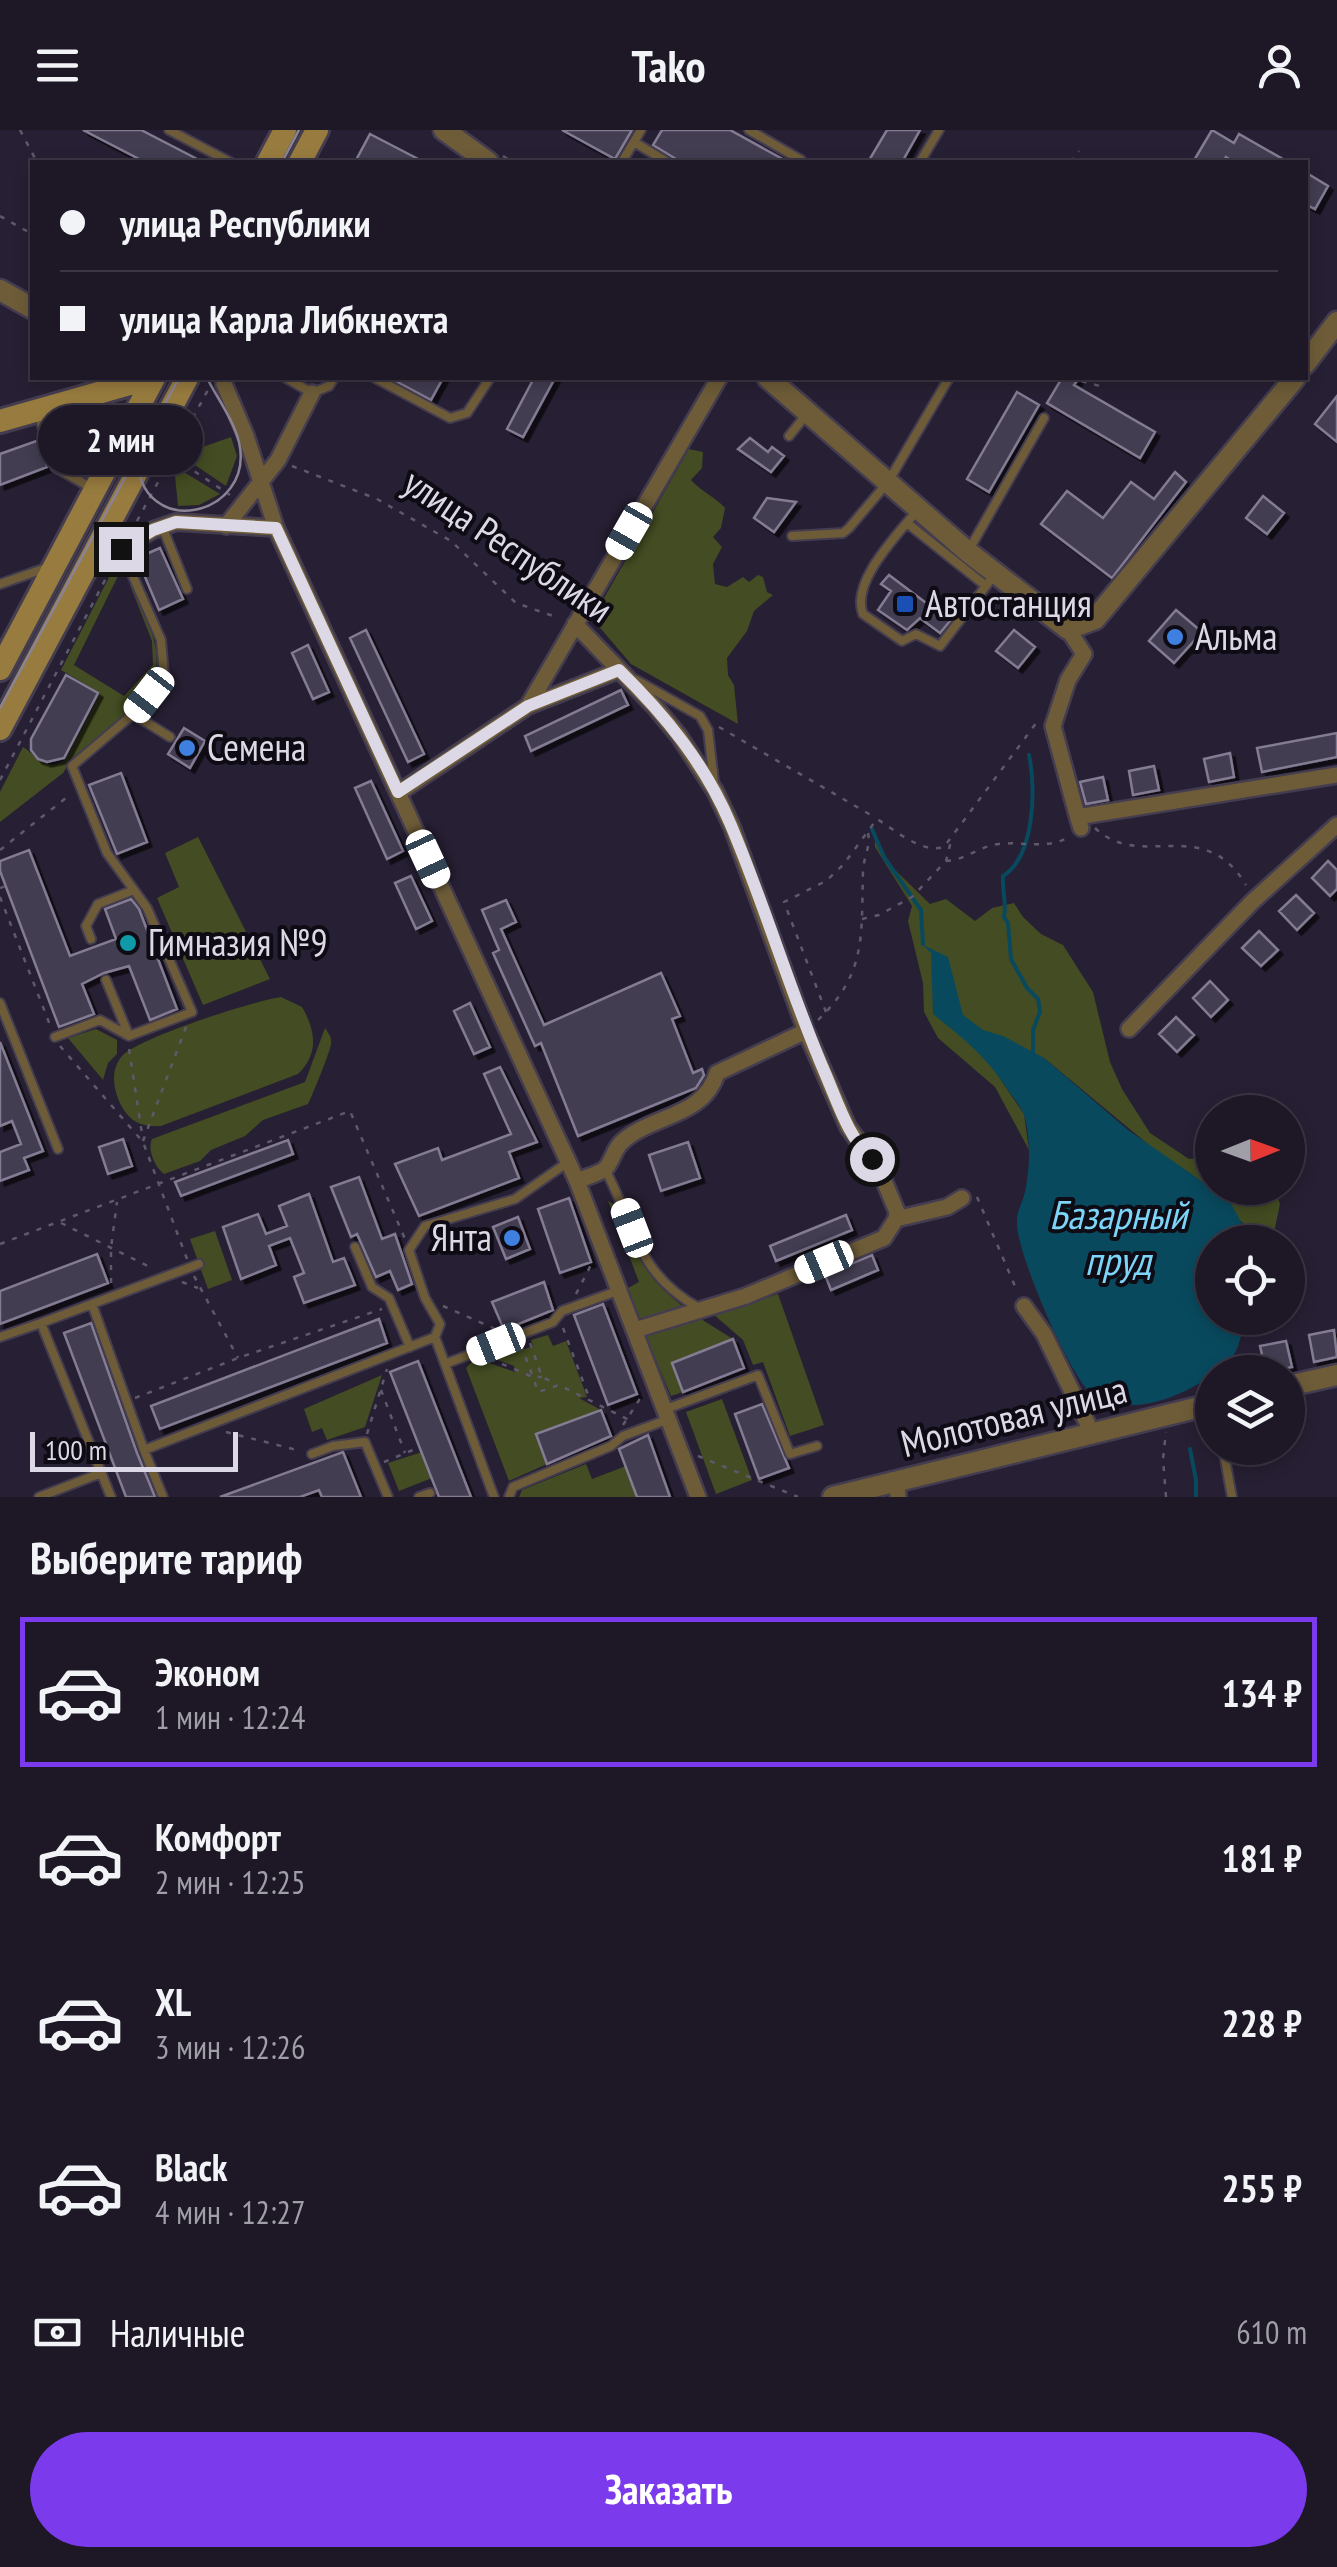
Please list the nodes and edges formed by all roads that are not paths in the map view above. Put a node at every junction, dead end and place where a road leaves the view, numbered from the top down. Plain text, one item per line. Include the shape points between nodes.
1 (169, 130) edge
2 (286, 130) edge
3 (317, 130) edge
4 (444, 130) edge
5 (641, 130) edge
6 (749, 130) edge
7 (939, 130) edge
8 (187, 134) edge
9 (634, 142) junction
10 (227, 160) edge
11 (269, 160) edge
12 (301, 160) edge
13 (496, 160) edge
14 (623, 160) edge
15 (664, 160) edge
16 (801, 160) edge
17 (921, 160) edge
18 (0, 290) edge
19 (30, 307) edge
20 (1337, 322) edge
21 (1308, 360) edge
22 (145, 380) edge
23 (152, 380) edge
24 (289, 380) edge
25 (333, 380) edge
26 (379, 380) edge
27 (489, 380) edge
28 (718, 380) edge
29 (770, 380) edge
30 (948, 380) edge
31 (1292, 380) edge
32 (183, 384) edge
33 (217, 384) road end
34 (312, 393) junction
35 (36, 408) junction
36 (809, 411) junction
37 (1044, 418) dead end
38 (0, 420) edge
39 (789, 436) dead end
40 (260, 481) junction
41 (888, 482) junction
42 (86, 486) junction
43 (912, 516) junction
44 (162, 526) junction
45 (226, 526) junction
46 (276, 528) junction
47 (792, 536) dead end
48 (111, 544) junction
49 (968, 552) junction
50 (55, 565) junction
51 (991, 580) junction
52 (0, 584) edge
53 (187, 589) dead end
54 (574, 624) junction
55 (1068, 628) junction
56 (0, 669) edge
57 (619, 670) junction
58 (528, 706) junction
59 (134, 714) junction
60 (0, 728) edge
61 (170, 737) dead end
62 (1337, 775) edge
63 (716, 791) junction
64 (398, 792) junction
65 (1337, 825) edge
66 (134, 890) junction
67 (91, 939) dead end
68 (106, 980) dead end
69 (0, 1003) edge
70 (1129, 1029) dead end
71 (806, 1031) junction
72 (55, 1036) road end
73 (129, 1036) junction
74 (58, 1149) dead end
75 (568, 1162) junction
76 (605, 1170) junction
77 (577, 1180) junction
78 (962, 1198) road end
79 (896, 1218) junction
80 (355, 1247) dead end
81 (194, 1265) road end
82 (620, 1290) junction
83 (92, 1304) junction
84 (1024, 1306) road end
85 (698, 1308) junction
86 (41, 1323) junction
87 (635, 1330) junction
88 (0, 1337) edge
89 (435, 1337) junction
90 (410, 1347) junction
91 (445, 1364) junction
92 (1337, 1375) edge
93 (1305, 1382) edge
94 (1195, 1409) edge
95 (667, 1414) junction
96 (1092, 1433) junction
97 (817, 1446) dead end
98 (144, 1450) junction
99 (312, 1454) road end
100 (1226, 1465) edge
101 (102, 1473) junction
102 (897, 1490) edge
103 (430, 1493) dead end
104 (39, 1497) edge
105 (111, 1497) edge
106 (163, 1497) edge
107 (388, 1497) edge
108 (419, 1497) edge
109 (494, 1497) edge
110 (509, 1497) edge
111 (698, 1497) edge
112 (833, 1497) edge
113 (1232, 1497) edge

1 - 8 lane
2 - 11 main road
3 - 12 main road
4 - 13 street
5 - 9 lane
6 - 16 lane
7 - 17 lane
8 - 10 lane
9 - 14 lane
9 - 15 lane
18 - 19 street
20 - 21 street
22 - 35 main road
23 - 42 main road
24 - 34 lane
25 - 34 lane
26 - 27 lane via 450,418 467,413
28 - 54 street
29 - 36 street
30 - 41 lane
31 - 55 street via 1094,619
32 - 48 main road
33 - 40 street via 246,436
34 - 40 street
35 - 38 main road
35 - 42 lane via 54,467
36 - 39 lane
36 - 41 street
37 - 49 lane
40 - 45 street
40 - 46 street
41 - 43 street
41 - 47 lane via 842,533
42 - 50 main road
43 - 49 street
43 - 51 lane
43 - 51 lane via 866,578 859,597 863,614 902,641 916,634 940,646
44 - 45 street
44 - 48 street
44 - 53 lane
45 - 46 street
46 - 64 street
48 - 59 lane via 161,640 164,676
48 - 60 main road
49 - 51 street
50 - 52 lane
50 - 56 main road
51 - 55 street
54 - 57 street, улица Республики
54 - 58 street
55 - 62 street via 1084,654 1053,726 1080,820
57 - 58 street
57 - 63 street, улица Республики via 679,736
57 - 63 lane via 700,716
58 - 64 street
59 - 61 lane
59 - 66 lane via 72,766 106,854
63 - 71 street, улица Республики
64 - 75 street
65 - 70 street
66 - 67 lane via 98,904 86,926
66 - 73 lane via 192,1012
68 - 73 lane
69 - 74 lane
71 - 76 street via 717,1073 690,1109 622,1142
71 - 79 street, улица Республики via 848,1127 880,1171
72 - 73 lane via 100,1020
75 - 77 street
75 - 89 lane via 515,1199 424,1226 410,1250 440,1324
76 - 77 street
76 - 85 lane via 648,1264 665,1286
77 - 82 street
78 - 79 street
79 - 85 street via 884,1238 746,1296
80 - 90 lane via 372,1287 389,1298
81 - 83 lane
82 - 87 street
82 - 91 lane
83 - 86 lane
83 - 98 lane
84 - 96 street
85 - 87 street
86 - 88 lane
86 - 101 lane
87 - 95 street
89 - 90 lane
89 - 91 lane
90 - 98 lane
91 - 109 lane
92 - 93 street
94 - 96 street, Молотовая улица
95 - 97 lane via 758,1375 790,1454
95 - 110 lane via 513,1487
95 - 111 street
96 - 102 street, Молотовая улица
98 - 106 lane
99 - 107 lane via 364,1442
100 - 113 lane
101 - 104 lane
101 - 105 lane
102 - 112 street, Молотовая улица
103 - 108 lane

